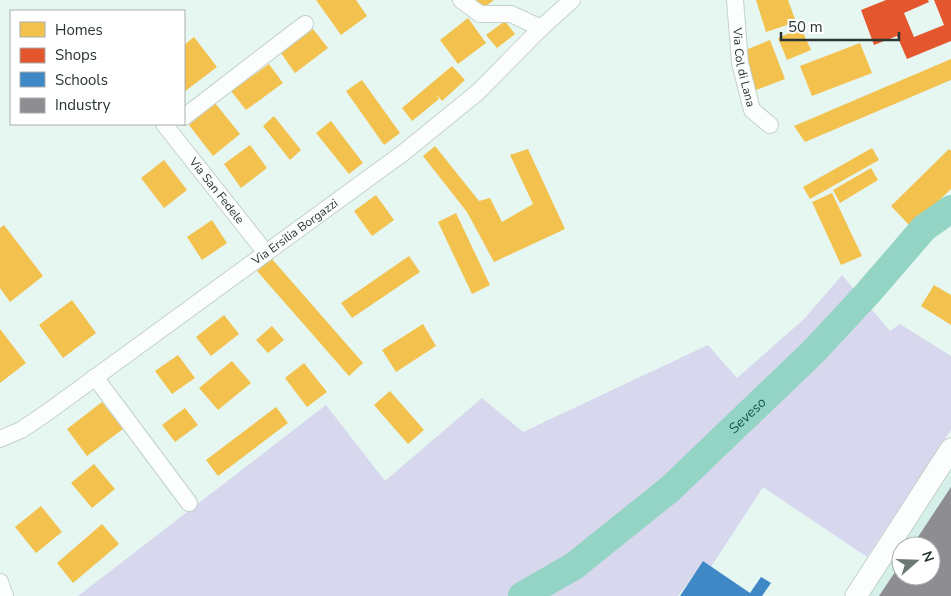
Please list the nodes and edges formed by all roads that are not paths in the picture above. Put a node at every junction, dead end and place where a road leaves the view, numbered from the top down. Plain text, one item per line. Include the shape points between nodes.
1 (461, 0) edge
2 (572, 0) edge
3 (734, 0) edge
4 (305, 24) dead end
5 (541, 28) junction
6 (185, 116) edge
7 (169, 125) edge
8 (770, 125) dead end
9 (266, 253) junction
10 (95, 377) junction
11 (0, 439) edge
12 (951, 449) edge
13 (189, 503) dead end
14 (0, 582) edge
15 (5, 596) edge
16 (856, 596) edge

1 - 5 street via 480,14 510,14
2 - 5 street, Via Ersilia Borgazzi
3 - 8 street, Via Col di Lana via 740,63 752,110
4 - 6 street
5 - 9 street, Via Ersilia Borgazzi via 478,92 445,120 347,196
7 - 9 street, Via San Fedele
9 - 10 street, Via Ersilia Borgazzi
10 - 11 street, Via Ersilia Borgazzi via 22,430
10 - 13 street
12 - 16 street
14 - 15 street

